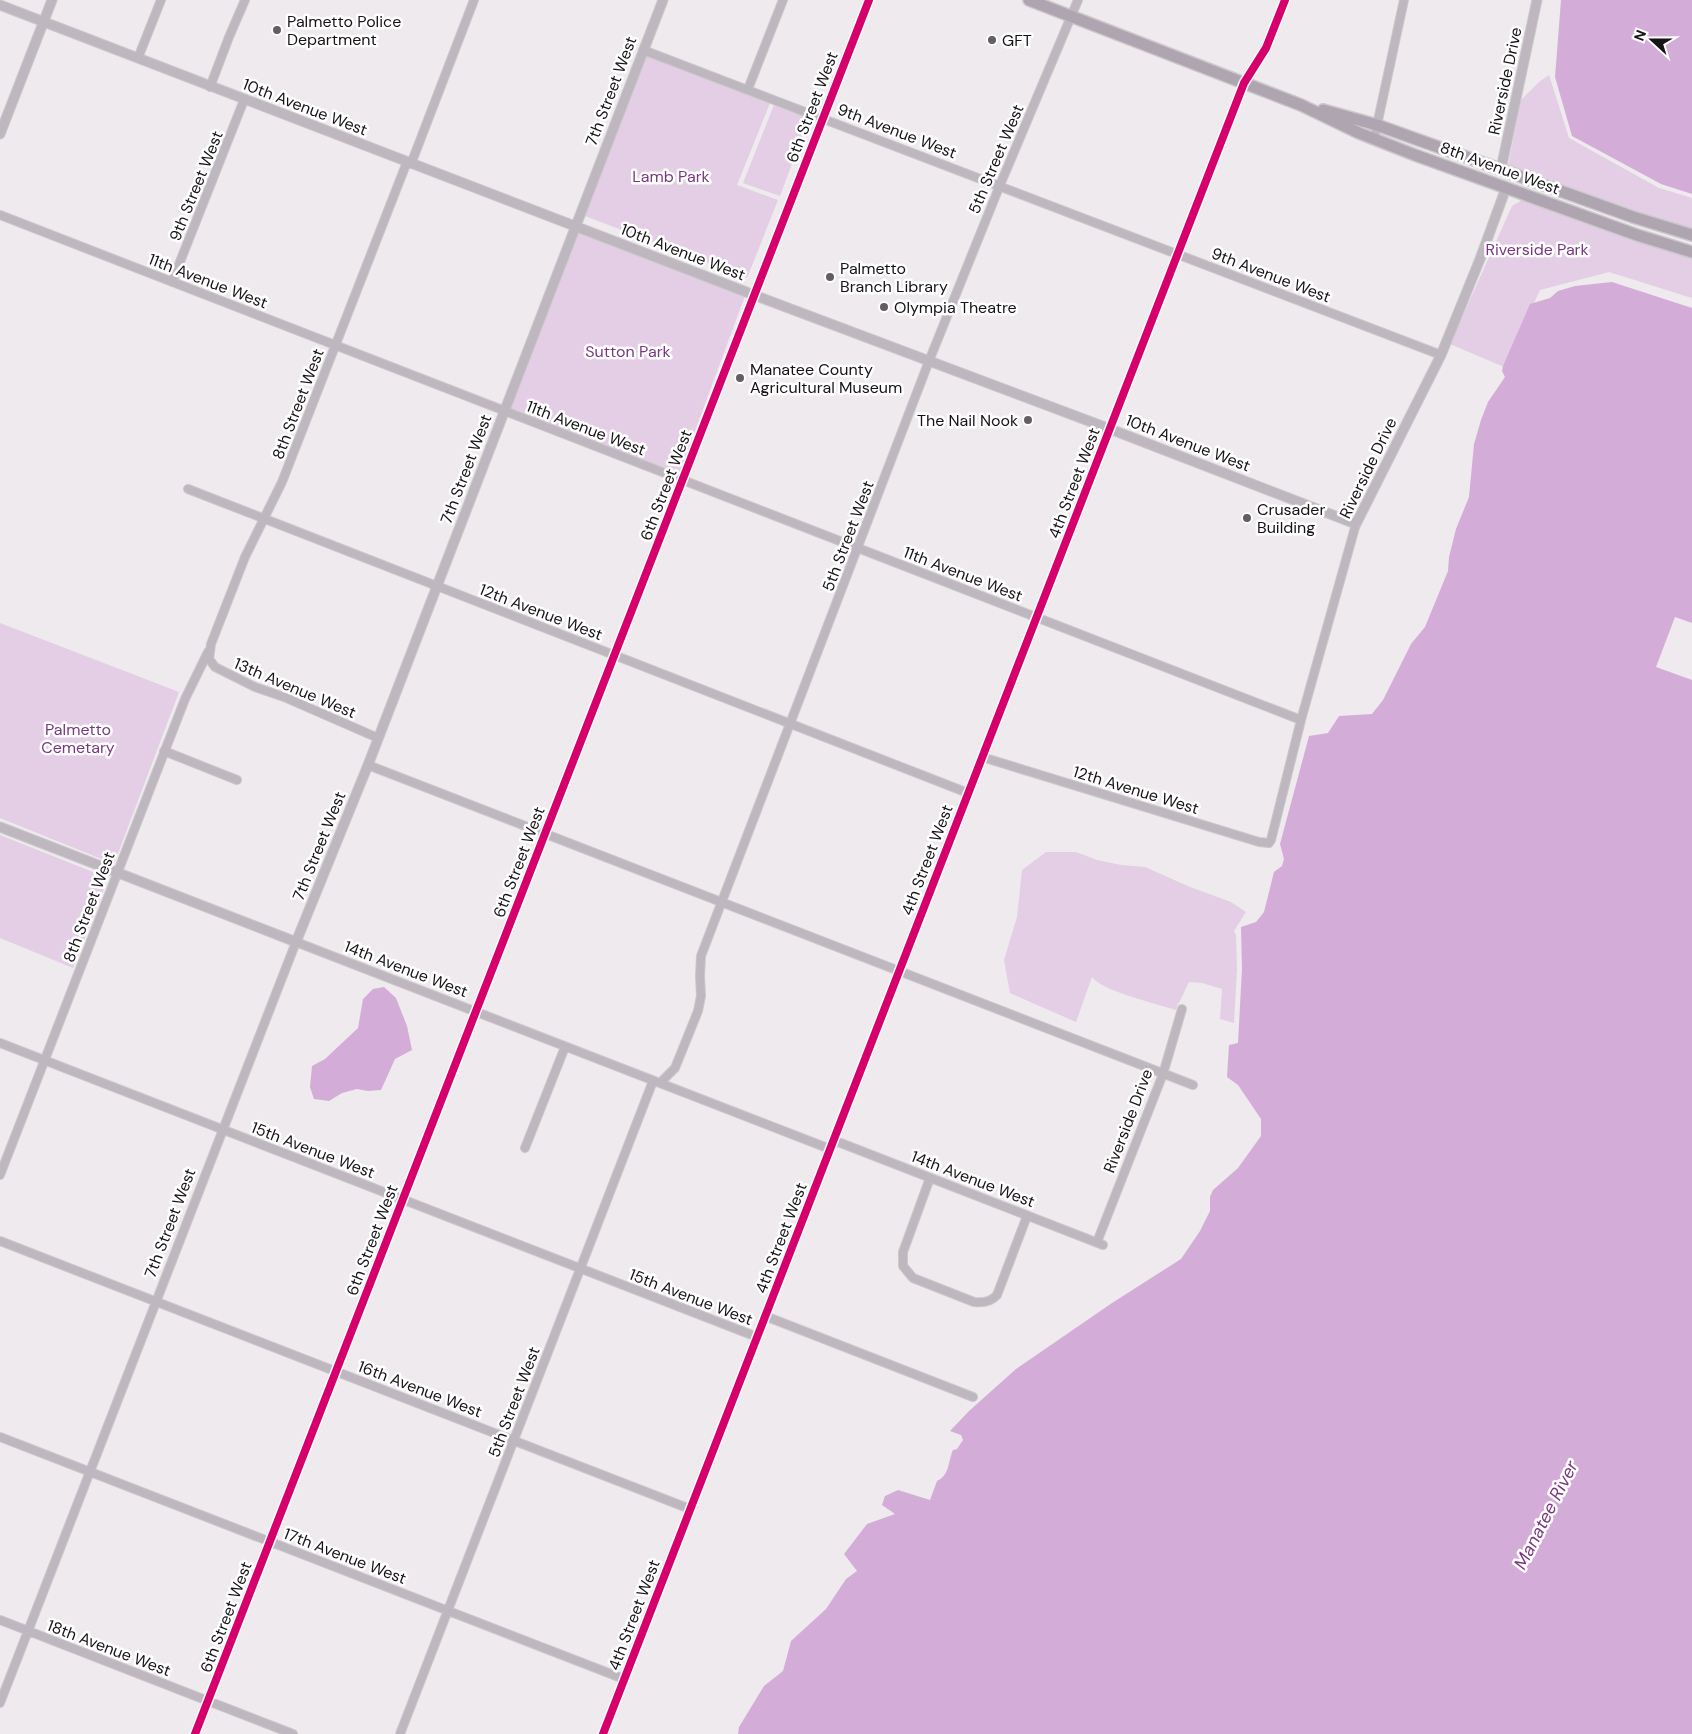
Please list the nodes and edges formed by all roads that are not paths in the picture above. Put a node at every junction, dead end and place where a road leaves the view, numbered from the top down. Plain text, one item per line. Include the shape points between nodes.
1 (52, 0) edge
2 (161, 0) edge
3 (245, 0) edge
4 (474, 0) edge
5 (663, 0) edge
6 (783, 0) edge
7 (869, 0) edge
8 (1029, 0) edge
9 (1078, 0) edge
10 (1285, 0) edge
11 (1404, 0) edge
12 (1536, 0) edge
13 (0, 5) edge
14 (1071, 16) junction
15 (44, 22) junction
16 (644, 50) junction
17 (138, 58) junction
18 (1244, 83) junction
19 (210, 87) junction
20 (748, 89) junction
21 (244, 100) junction
22 (1302, 105) junction
23 (823, 118) junction
24 (1377, 125) junction
25 (0, 134) edge
26 (1374, 139) junction
27 (1415, 155) junction
28 (409, 163) junction
29 (1501, 169) junction
30 (1000, 185) junction
31 (1506, 188) junction
32 (0, 215) edge
33 (575, 226) junction
34 (1660, 226) junction
35 (1692, 235) edge
36 (1692, 252) edge
37 (1178, 254) junction
38 (172, 282) junction
39 (754, 295) junction
40 (334, 346) junction
41 (1441, 355) junction
42 (929, 361) junction
43 (504, 411) junction
44 (1110, 429) junction
45 (682, 480) junction
46 (188, 490) dead end
47 (264, 519) junction
48 (1356, 524) junction
49 (858, 548) junction
50 (437, 586) junction
51 (1036, 618) junction
52 (208, 654) junction
53 (614, 655) junction
54 (1301, 720) junction
55 (791, 724) junction
56 (378, 738) junction
57 (164, 751) junction
58 (982, 757) junction
59 (368, 765) junction
60 (237, 780) dead end
61 (968, 793) junction
62 (0, 827) edge
63 (1274, 831) joint
64 (545, 834) junction
65 (117, 873) junction
66 (721, 902) junction
67 (296, 942) junction
68 (899, 971) junction
69 (1182, 1008) dead end
70 (476, 1012) junction
71 (0, 1043) edge
72 (566, 1047) junction
73 (44, 1060) junction
74 (1163, 1074) junction
75 (656, 1082) junction
76 (1193, 1085) dead end
77 (223, 1130) junction
78 (833, 1140) junction
79 (525, 1148) dead end
80 (830, 1149) junction
81 (0, 1175) edge
82 (930, 1178) junction
83 (402, 1200) junction
84 (1027, 1216) junction
85 (0, 1241) edge
86 (1100, 1244) joint
87 (580, 1269) junction
88 (156, 1301) junction
89 (765, 1316) junction
90 (757, 1337) junction
91 (336, 1371) junction
92 (973, 1397) dead end
93 (0, 1437) edge
94 (514, 1440) junction
95 (90, 1472) junction
96 (690, 1509) junction
97 (270, 1542) junction
98 (448, 1611) junction
99 (0, 1620) edge
100 (28, 1631) junction
101 (624, 1679) junction
102 (208, 1701) junction
103 (0, 1703) edge
104 (195, 1734) edge
105 (293, 1734) edge
106 (400, 1734) edge
107 (602, 1734) edge

1 - 15 street
2 - 17 street
3 - 19 street
4 - 28 street, 8th Street West
5 - 16 street, 7th Street West
6 - 20 street
7 - 23 street, 6th Street West
8 - 14 main road, 8th Avenue West
9 - 14 street, 5th Street West
10 - 18 street, 4th Street West via 1266,48
11 - 24 street
12 - 29 street, Riverside Drive
13 - 15 street, 10th Avenue West
14 - 18 main road, 8th Avenue West
14 - 30 street, 5th Street West
15 - 17 street, 10th Avenue West
15 - 25 street
16 - 20 street, 9th Avenue West
16 - 33 street, 7th Street West
17 - 19 street, 10th Avenue West
18 - 22 main road, 8th Avenue West
18 - 37 street, 4th Street West
19 - 21 street, 10th Avenue West
20 - 23 street, 9th Avenue West
21 - 28 street, 10th Avenue West
21 - 38 street, 9th Street West
22 - 24 main road, 8th Avenue West
22 - 26 main road, 8th Avenue West
23 - 30 street, 9th Avenue West
23 - 39 street, 6th Street West
24 - 26 street
24 - 29 main road, 8th Avenue West
26 - 27 main road, 8th Avenue West
27 - 29 main road via 1446,160 1486,173
27 - 31 main road, 8th Avenue West
28 - 33 street, 10th Avenue West
28 - 40 street, 8th Street West
29 - 34 main road, 8th Avenue West
30 - 37 street, 9th Avenue West
30 - 42 street, 5th Street West
31 - 34 main road via 1524,184 1617,218
31 - 36 main road, 8th Avenue West
31 - 41 street, Riverside Drive
32 - 38 street, 11th Avenue West
33 - 39 street, 10th Avenue West
33 - 43 street, 7th Street West
34 - 35 main road, 8th Avenue West
37 - 41 street, 9th Avenue West
37 - 44 street, 4th Street West
38 - 40 street, 11th Avenue West
39 - 42 street, 10th Avenue West
39 - 45 street, 6th Street West
40 - 43 street, 11th Avenue West
40 - 47 street, 8th Street West via 282,482
41 - 48 street, Riverside Drive
42 - 44 street, 10th Avenue West
42 - 49 street, 5th Street West
43 - 45 street, 11th Avenue West
43 - 50 street, 7th Street West
44 - 48 street, 10th Avenue West
44 - 51 street, 4th Street West
45 - 49 street, 11th Avenue West
45 - 53 street, 6th Street West
46 - 47 street, 12th Avenue West
47 - 50 street, 12th Avenue West
47 - 52 street, 8th Street West via 245,558
48 - 54 street, Riverside Drive
49 - 51 street, 11th Avenue West
49 - 55 street, 5th Street West
50 - 53 street, 12th Avenue West
50 - 56 street, 7th Street West
51 - 54 street, 11th Avenue West
51 - 58 street, 4th Street West
52 - 56 street, 13th Avenue West via 210,662 224,672
52 - 57 street, 8th Street West
53 - 55 street, 12th Avenue West
53 - 64 street, 6th Street West
54 - 63 street, Riverside Drive
55 - 61 street, 12th Avenue West
55 - 66 street, 5th Street West
56 - 59 street, 7th Street West
57 - 60 street
57 - 65 street, 8th Street West
58 - 61 street, 4th Street West
58 - 63 street, 12th Avenue West via 1259,842 1269,843
59 - 64 street
59 - 67 street, 7th Street West
61 - 68 street, 4th Street West
62 - 65 street, 14th Avenue West
64 - 66 street
64 - 70 street, 6th Street West
65 - 67 street, 14th Avenue West
65 - 73 street, 8th Street West
66 - 68 street
66 - 75 street, 5th Street West via 700,956 702,996 698,1011 675,1068
67 - 70 street, 14th Avenue West
67 - 77 street, 7th Street West
68 - 74 street
68 - 78 street, 4th Street West
69 - 74 street, Riverside Drive
70 - 72 street, 14th Avenue West
70 - 83 street, 6th Street West
71 - 73 street, 15th Avenue West
72 - 75 street, 14th Avenue West
72 - 79 street
73 - 77 street, 15th Avenue West
73 - 81 street, 8th Street West
74 - 76 street
74 - 86 street, Riverside Drive
75 - 80 street, 14th Avenue West
75 - 87 street, 5th Street West
77 - 83 street, 15th Avenue West
77 - 88 street, 7th Street West
78 - 80 street, 4th Street West
78 - 82 street, 14th Avenue West
80 - 89 street, 4th Street West
82 - 84 street, 14th Avenue West
82 - 84 street via 903,1252 903,1266 913,1278 974,1302 991,1300 997,1295
83 - 87 street, 15th Avenue West
83 - 91 street, 6th Street West
84 - 86 street, 14th Avenue West
85 - 88 street, 16th Avenue West
87 - 90 street, 15th Avenue West
87 - 94 street, 5th Street West
88 - 91 street, 16th Avenue West
88 - 95 street, 7th Street West
89 - 90 street, 4th Street West
89 - 92 street, 15th Avenue West
90 - 96 street, 4th Street West
91 - 94 street, 16th Avenue West
91 - 97 street, 6th Street West
93 - 95 street, 17th Avenue West
94 - 96 street, 16th Avenue West
94 - 98 street, 5th Street West
95 - 97 street, 17th Avenue West
95 - 100 street, 7th Street West
96 - 101 street, 4th Street West
97 - 98 street, 17th Avenue West
97 - 102 street, 6th Street West
98 - 101 street, 17th Avenue West
98 - 106 street, 5th Street West
99 - 100 street, 18th Avenue West
100 - 102 street, 18th Avenue West
100 - 103 street, 7th Street West
101 - 107 street, 4th Street West
102 - 104 street, 6th Street West
102 - 105 street, 18th Avenue West

